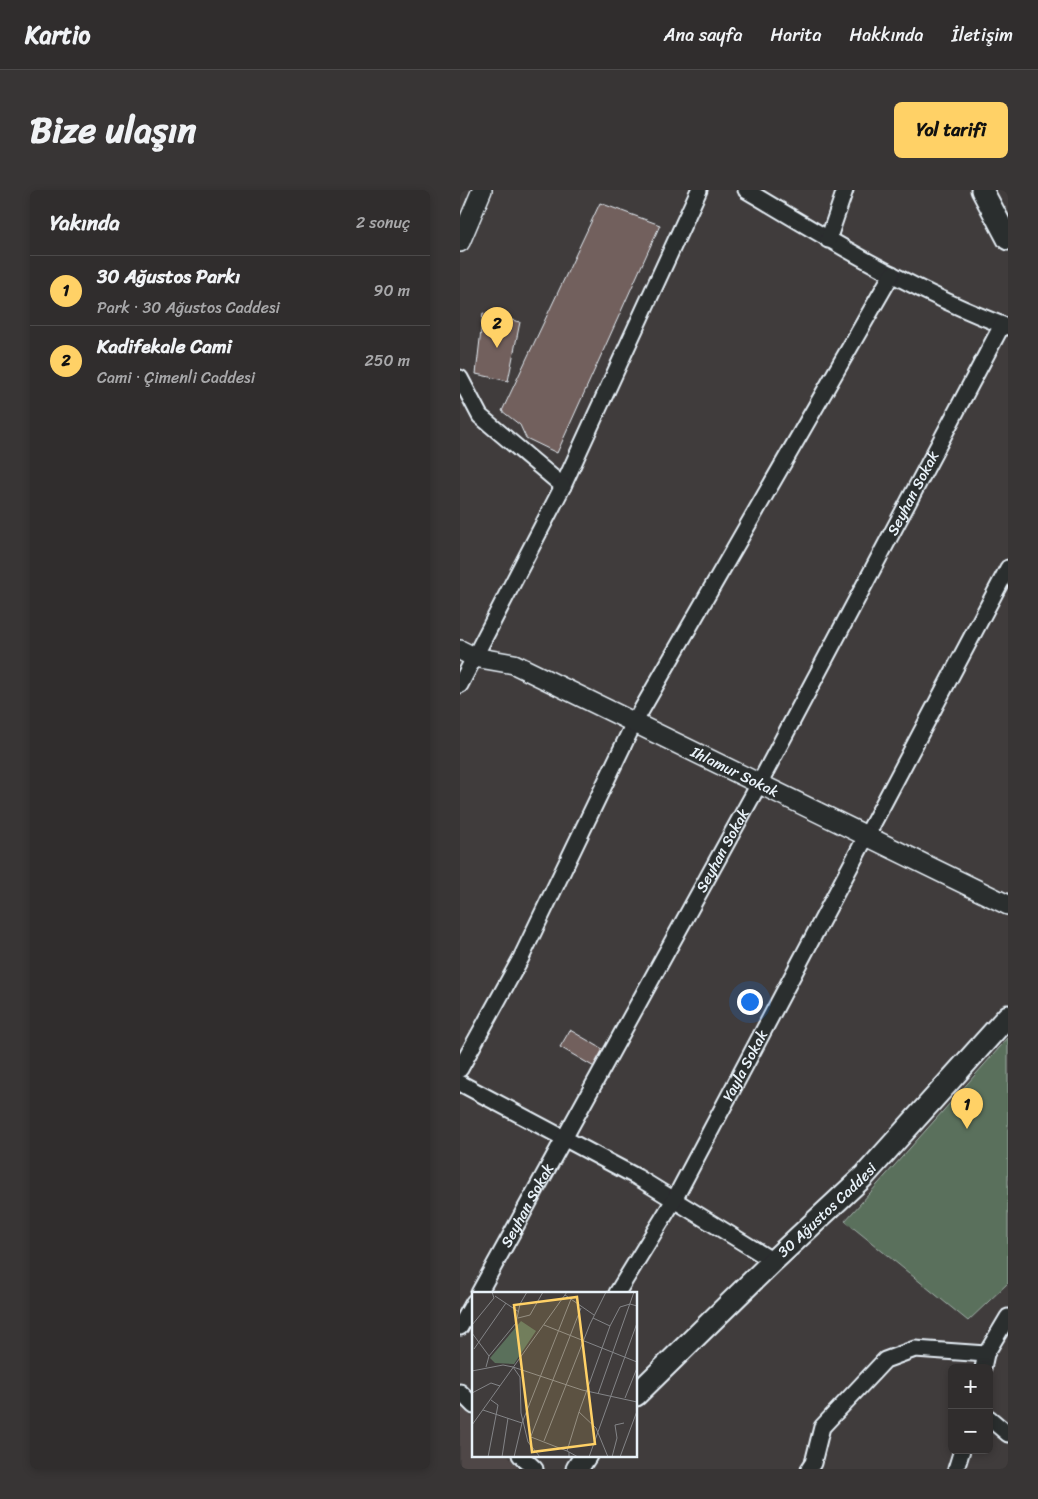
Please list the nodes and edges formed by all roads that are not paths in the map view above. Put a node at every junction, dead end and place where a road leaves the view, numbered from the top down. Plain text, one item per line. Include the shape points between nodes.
1 (482, 190) edge
2 (699, 190) edge
3 (746, 190) edge
4 (845, 190) edge
5 (982, 190) edge
6 (1008, 239) edge
7 (828, 240) junction
8 (460, 242) edge
9 (892, 274) junction
10 (1005, 326) edge
11 (460, 378) edge
12 (563, 486) junction
13 (1008, 568) edge
14 (467, 654) edge
15 (460, 685) edge
16 (634, 722) junction
17 (759, 784) junction
18 (867, 836) junction
19 (1008, 905) edge
20 (1008, 1016) edge
21 (460, 1069) edge
22 (460, 1083) edge
23 (563, 1137) junction
24 (674, 1200) junction
25 (773, 1261) junction
26 (479, 1292) edge
27 (618, 1292) edge
28 (472, 1306) edge
29 (1008, 1317) edge
30 (460, 1327) edge
31 (984, 1361) edge
32 (460, 1392) edge
33 (638, 1393) edge
34 (472, 1404) edge
35 (993, 1421) edge
36 (1008, 1434) edge
37 (961, 1454) edge
38 (521, 1456) edge
39 (585, 1456) edge
40 (535, 1469) edge
41 (577, 1469) edge
42 (809, 1469) edge
43 (956, 1469) edge

1 - 8 street
2 - 12 street
3 - 7 street
4 - 7 street
5 - 6 main road
7 - 9 street
9 - 10 street
9 - 16 street
10 - 17 street, Seyhan Sokak
11 - 12 street via 480,416
12 - 14 street
13 - 18 street, Yayla Sokak
14 - 15 street
14 - 16 street, Ihlamur Sokak via 514,664
16 - 17 street, Ihlamur Sokak
16 - 21 street via 521,958
17 - 18 street, Ihlamur Sokak
17 - 23 street, Seyhan Sokak
18 - 19 street, Ihlamur Sokak
18 - 24 street, Yayla Sokak
20 - 25 main road, 30 Ağustos Caddesi via 864,1176
22 - 23 street
23 - 24 street
23 - 26 street, Seyhan Sokak
24 - 25 street
24 - 27 street, Yayla Sokak
25 - 33 main road, 30 Ağustos Caddesi
28 - 30 street
29 - 31 street
31 - 42 street via 915,1349 884,1360 822,1428
32 - 34 street
35 - 36 street
37 - 43 street
38 - 40 street
39 - 41 main road

